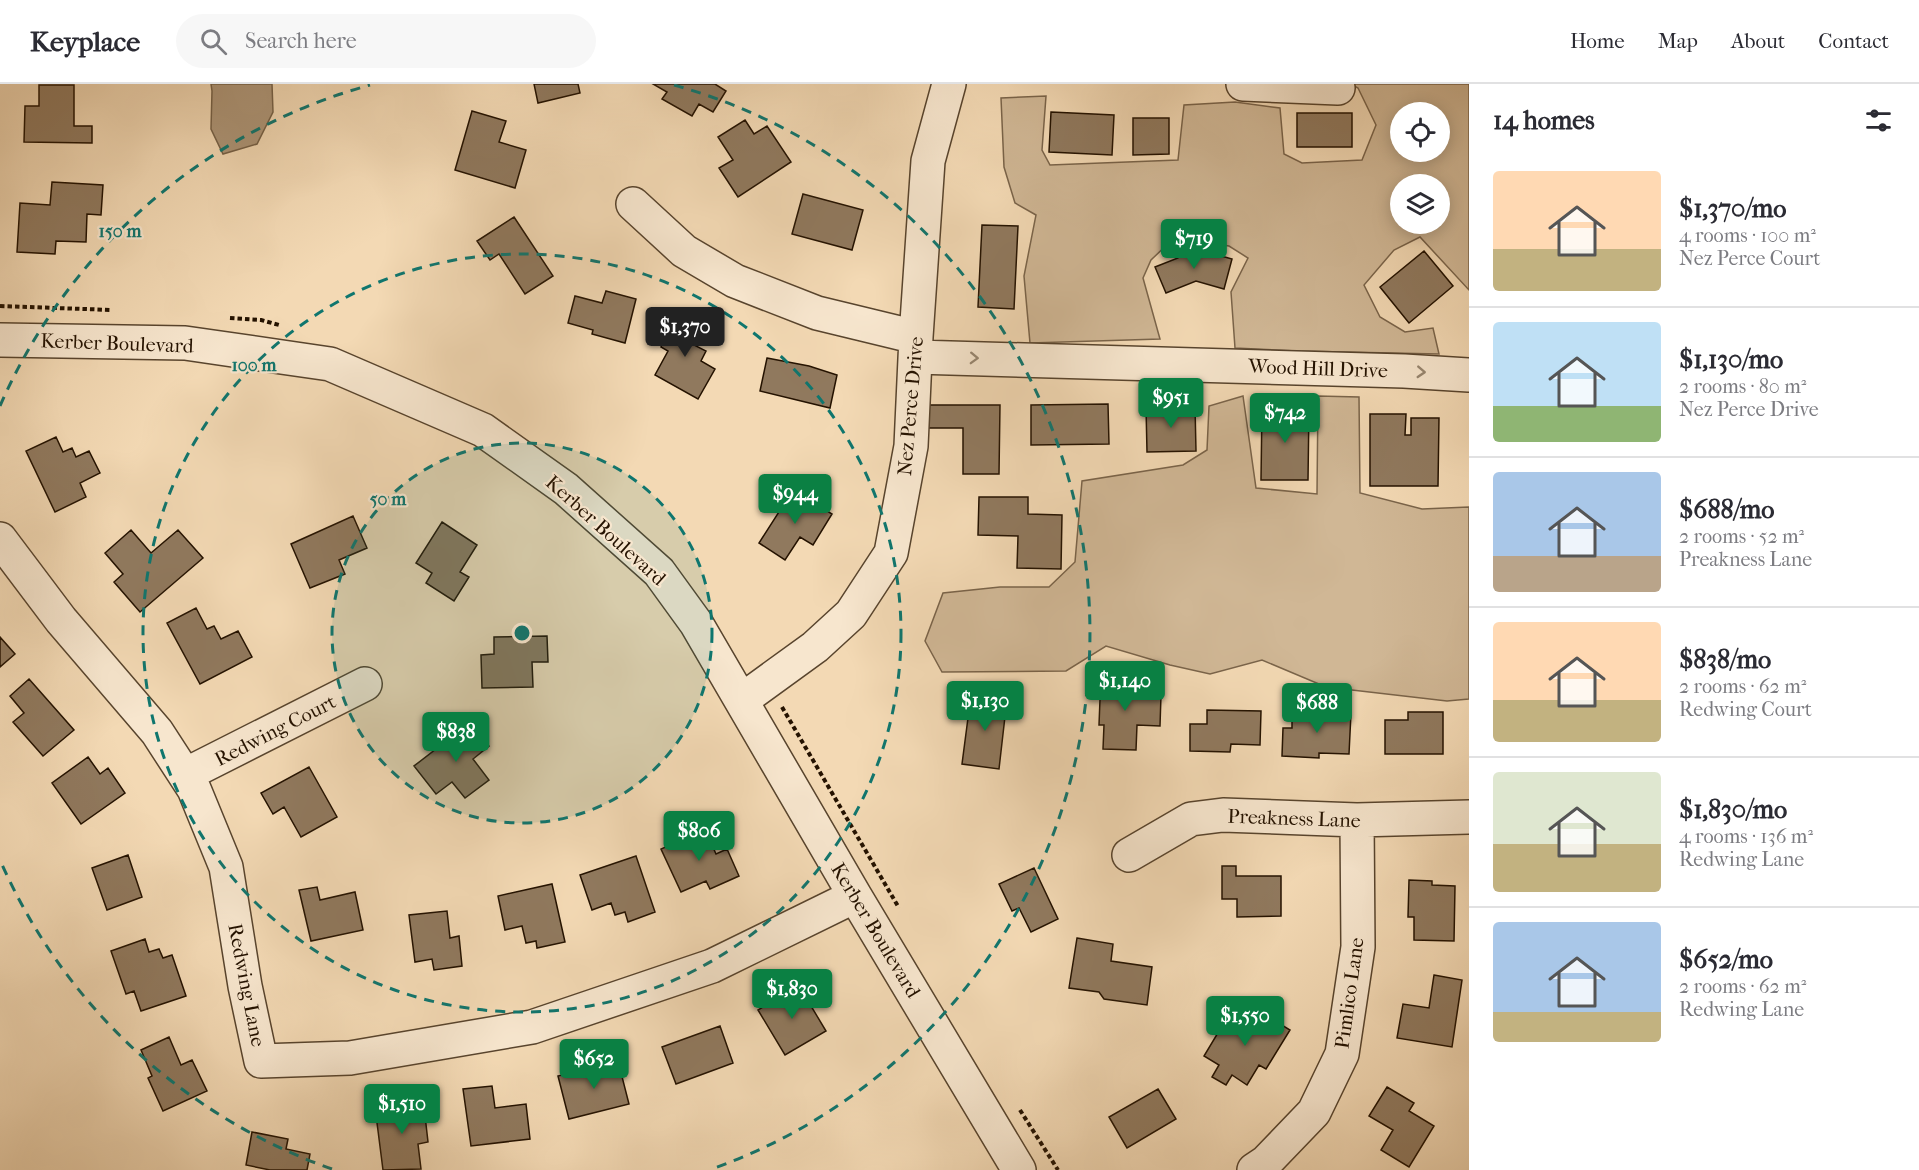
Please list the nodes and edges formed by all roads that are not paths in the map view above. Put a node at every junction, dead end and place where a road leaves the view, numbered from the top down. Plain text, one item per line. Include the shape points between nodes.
1 (949, 84) edge
2 (1243, 84) edge
3 (1338, 88) dead end
4 (633, 204) dead end
5 (0, 340) edge
6 (916, 347) junction
7 (1469, 375) edge
8 (0, 539) edge
9 (365, 684) dead end
10 (755, 691) junction
11 (185, 775) junction
12 (1469, 817) edge
13 (1357, 820) junction
14 (1129, 855) dead end
15 (855, 896) junction
16 (1019, 1170) edge
17 (1254, 1170) edge

1 - 6 street, Nez Perce Drive via 928,161
2 - 3 street
4 - 6 street, Wood Hill Drive via 684,251 735,281
5 - 10 street, Kerber Boulevard via 184,343 330,364 483,430 566,489 659,572 696,623
6 -> 7 street, Wood Hill Drive
6 - 10 street, Nez Perce Drive via 911,447 891,553 851,614 815,647
8 - 11 street, Redwing Lane via 61,620 157,732
9 - 11 street, Redwing Court
10 - 15 street, Kerber Boulevard
11 - 15 street, Redwing Lane via 226,867 261,1060 350,1058 532,1027 712,966
12 - 13 street, Preakness Lane
13 - 14 street, Preakness Lane via 1223,815 1191,819
13 - 17 street, Pimlico Lane via 1358,947 1342,1054 1314,1112
15 - 16 street, Kerber Boulevard

